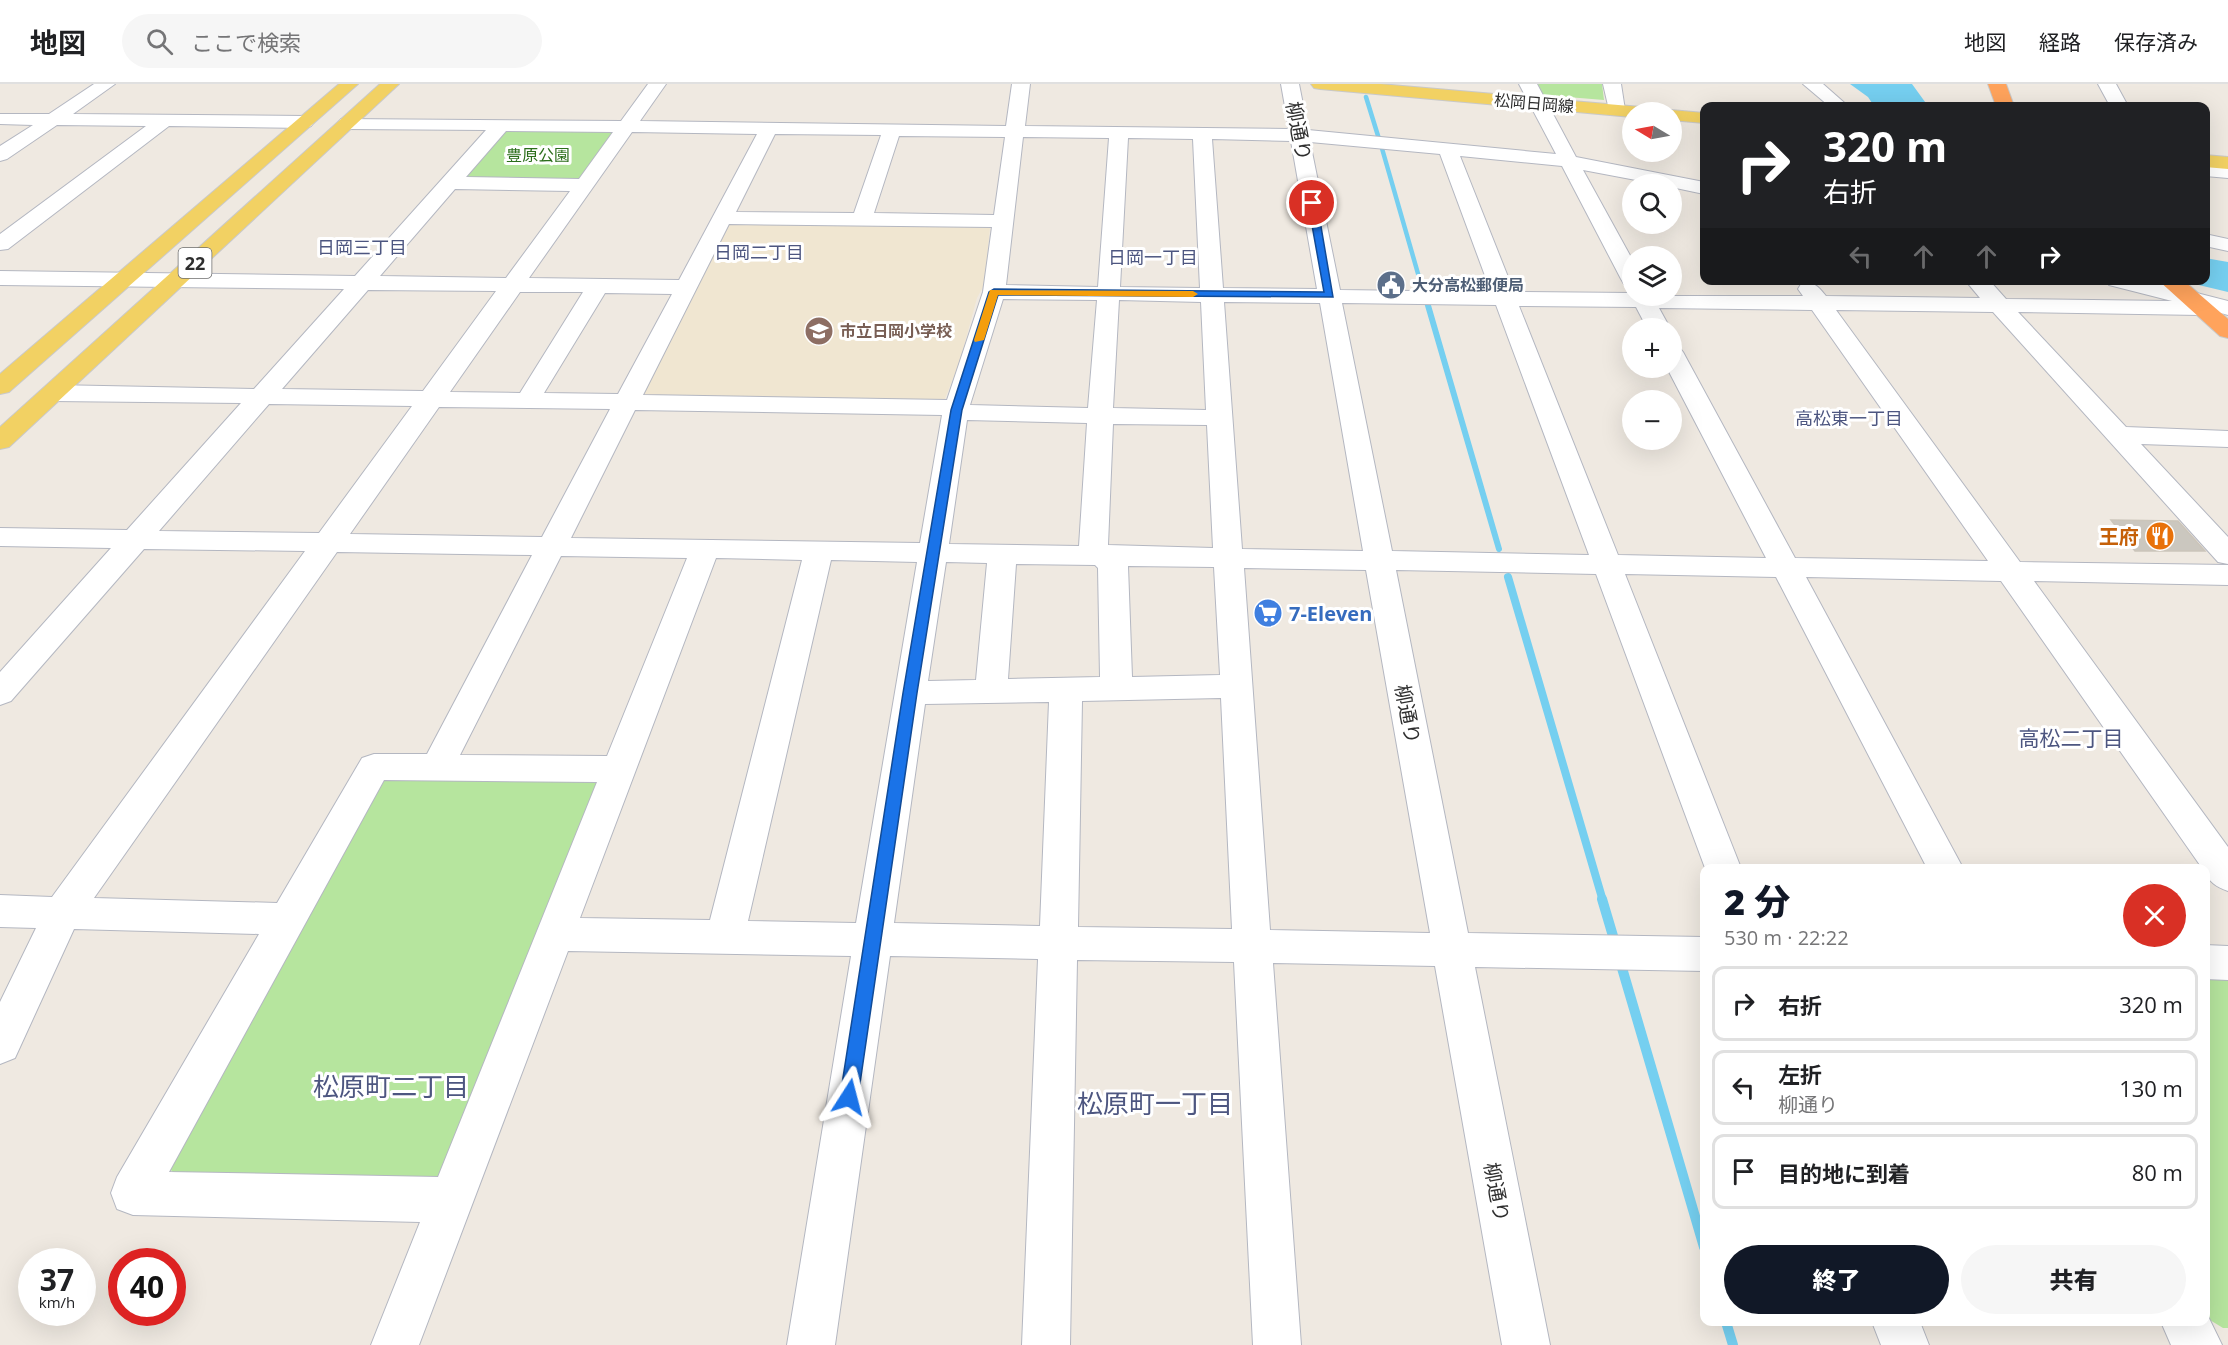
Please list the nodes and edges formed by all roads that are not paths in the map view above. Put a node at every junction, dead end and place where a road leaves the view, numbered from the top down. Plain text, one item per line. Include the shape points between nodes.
1 (106, 84) edge
2 (349, 84) edge
3 (390, 84) edge
4 (657, 84) edge
5 (1021, 84) edge
6 (1290, 84) edge
7 (1320, 84) edge
8 (1528, 84) edge
9 (1612, 84) edge
10 (1812, 84) edge
11 (1997, 84) edge
12 (2108, 84) edge
13 (1834, 102) edge
14 (2004, 102) edge
15 (2117, 102) edge
16 (1539, 104) junction
17 (1616, 110) junction
18 (1622, 110) edge
19 (1682, 116) edge
20 (1700, 118) edge
21 (0, 119) edge
22 (52, 120) junction
23 (164, 121) junction
24 (305, 122) junction
25 (763, 122) junction
26 (348, 123) junction
27 (501, 125) junction
28 (627, 126) junction
29 (892, 130) junction
30 (1015, 131) junction
31 (1119, 132) junction
32 (1202, 133) junction
33 (1299, 135) junction
34 (1448, 149) junction
35 (2210, 151) edge
36 (2228, 153) edge
37 (0, 155) edge
38 (1569, 161) junction
39 (2210, 161) edge
40 (2228, 163) edge
41 (2210, 170) edge
42 (2228, 172) edge
43 (450, 183) junction
44 (585, 185) junction
45 (1700, 187) edge
46 (722, 218) junction
47 (862, 219) junction
48 (1003, 221) junction
49 (2210, 241) edge
50 (0, 244) edge
51 (2228, 245) edge
52 (1622, 260) edge
53 (0, 278) edge
54 (123, 280) junction
55 (175, 281) junction
56 (362, 283) junction
57 (513, 284) junction
58 (598, 285) junction
59 (1980, 285) edge
60 (2139, 285) edge
61 (687, 287) junction
62 (994, 292) junction
63 (1810, 292) edge
64 (1110, 293) junction
65 (1212, 294) junction
66 (1329, 295) junction
67 (1682, 297) edge
68 (1505, 298) junction
69 (1622, 298) edge
70 (2199, 298) edge
71 (1998, 305) junction
72 (2228, 331) edge
73 (1682, 373) edge
74 (0, 387) edge
75 (53, 393) junction
76 (262, 396) junction
77 (431, 399) junction
78 (527, 400) junction
79 (627, 402) junction
80 (957, 410) junction
81 (1099, 416) junction
82 (1220, 418) junction
83 (2118, 435) junction
84 (2228, 439) edge
85 (0, 441) edge
86 (0, 537) edge
87 (135, 540) junction
88 (328, 543) junction
89 (552, 547) junction
90 (705, 549) junction
91 (819, 551) junction
92 (933, 553) junction
93 (1002, 554) junction
94 (2228, 555) edge
95 (1102, 556) junction
96 (1228, 558) junction
97 (1379, 561) junction
98 (1607, 564) junction
99 (1785, 567) junction
100 (2010, 571) junction
101 (2228, 575) edge
102 (1237, 686) junction
103 (1116, 689) junction
104 (1066, 690) junction
105 (991, 691) junction
106 (0, 693) edge
107 (910, 693) junction
108 (437, 767) junction
109 (619, 769) junction
110 (1721, 864) edge
111 (1943, 864) edge
112 (2228, 876) edge
113 (0, 911) edge
114 (62, 913) junction
115 (289, 919) junction
116 (555, 934) junction
117 (725, 937) junction
118 (873, 939) junction
119 (1059, 943) junction
120 (1252, 946) junction
121 (1452, 949) junction
122 (1700, 954) edge
123 (2210, 962) edge
124 (2228, 963) edge
125 (0, 1045) edge
126 (452, 1200) junction
127 (1898, 1326) edge
128 (2187, 1326) edge
129 (395, 1345) edge
130 (811, 1345) edge
131 (1046, 1345) edge
132 (1277, 1345) edge
133 (1526, 1345) edge
134 (1905, 1345) edge
135 (2198, 1345) edge

1 - 22 street
2 - 24 main road, 22
3 - 26 main road, 22
4 - 28 street
5 - 30 street
6 - 33 street, 柳通り
7 - 16 main road, 松岡日岡線
8 - 16 street
9 - 17 street
10 - 13 street
11 - 14 highway
12 - 15 street
16 - 17 main road, 松岡日岡線
16 - 38 street
17 - 18 main road, 松岡日岡線
19 - 20 main road
21 - 22 street
22 - 23 street
22 - 37 street
23 - 24 street
23 - 50 street
24 - 54 main road, 22
25 - 28 street
25 - 29 street
25 - 46 street
26 - 27 street
26 - 55 main road, 22
27 - 28 street
27 - 43 street
28 - 44 street
29 - 30 street
29 - 47 street
30 - 31 street
30 - 48 street
31 - 32 street
31 - 64 street
32 - 33 street
32 - 65 street
33 - 34 street
33 - 66 street, 柳通り
34 - 38 street
34 - 68 street
35 - 36 street
38 - 45 street
38 - 52 street
39 - 40 main road
41 - 42 street
43 - 44 street
43 - 56 street
44 - 57 street
46 - 47 street
46 - 61 street
47 - 48 street
48 - 62 street
49 - 51 street
53 - 54 street
54 - 55 street
54 - 74 main road, 22
55 - 56 street
55 - 75 main road, 22
56 - 57 street
56 - 76 street
57 - 58 street
57 - 77 street
58 - 61 street
58 - 78 street
59 - 71 street
60 - 70 street
61 - 79 street
62 - 64 street
62 - 80 street
63 - 67 street
63 - 71 street
63 - 100 street
64 - 65 street
64 - 81 street
65 - 66 street
65 - 82 street
66 - 68 street
66 - 97 street, 柳通り
68 - 69 street
68 - 98 street
70 - 71 street
70 - 72 highway
71 - 83 street
73 - 99 street
75 - 76 street
75 - 85 main road, 22
76 - 77 street
76 - 87 street
77 - 78 street
77 - 88 street
78 - 79 street
79 - 80 street
79 - 89 street
80 - 81 street
80 - 92 street
81 - 82 street
81 - 95 street via 1093,548
82 - 96 street
83 - 84 street
83 - 94 street
86 - 87 street
87 - 88 street
87 - 106 street
88 - 89 street
88 - 114 street
89 - 90 street
89 - 108 street
90 - 91 street
90 - 109 street
91 - 92 street
91 - 117 street
92 - 93 street
92 - 107 street
93 - 95 street
93 - 105 street
95 - 96 street
95 - 103 street via 1113,565
96 - 97 street
96 - 102 street
97 - 98 street
97 - 121 street, 柳通り
98 - 99 street
98 - 110 street
99 - 100 street
99 - 111 street
100 - 101 street
100 - 112 street
102 - 103 street
102 - 120 street
103 - 104 street
104 - 105 street
104 - 119 street
105 - 107 street
107 - 118 street
108 - 109 street
108 - 115 street via 374,766
109 - 116 street
113 - 114 street
114 - 115 street
114 - 125 street
115 - 126 street via 133,1193
116 - 117 street
116 - 126 street
117 - 118 street
118 - 119 street
118 - 130 street
119 - 120 street
119 - 131 street
120 - 121 street
120 - 132 street
121 - 122 street
121 - 133 street, 柳通り
123 - 124 street
126 - 129 street
127 - 134 street
128 - 135 street

